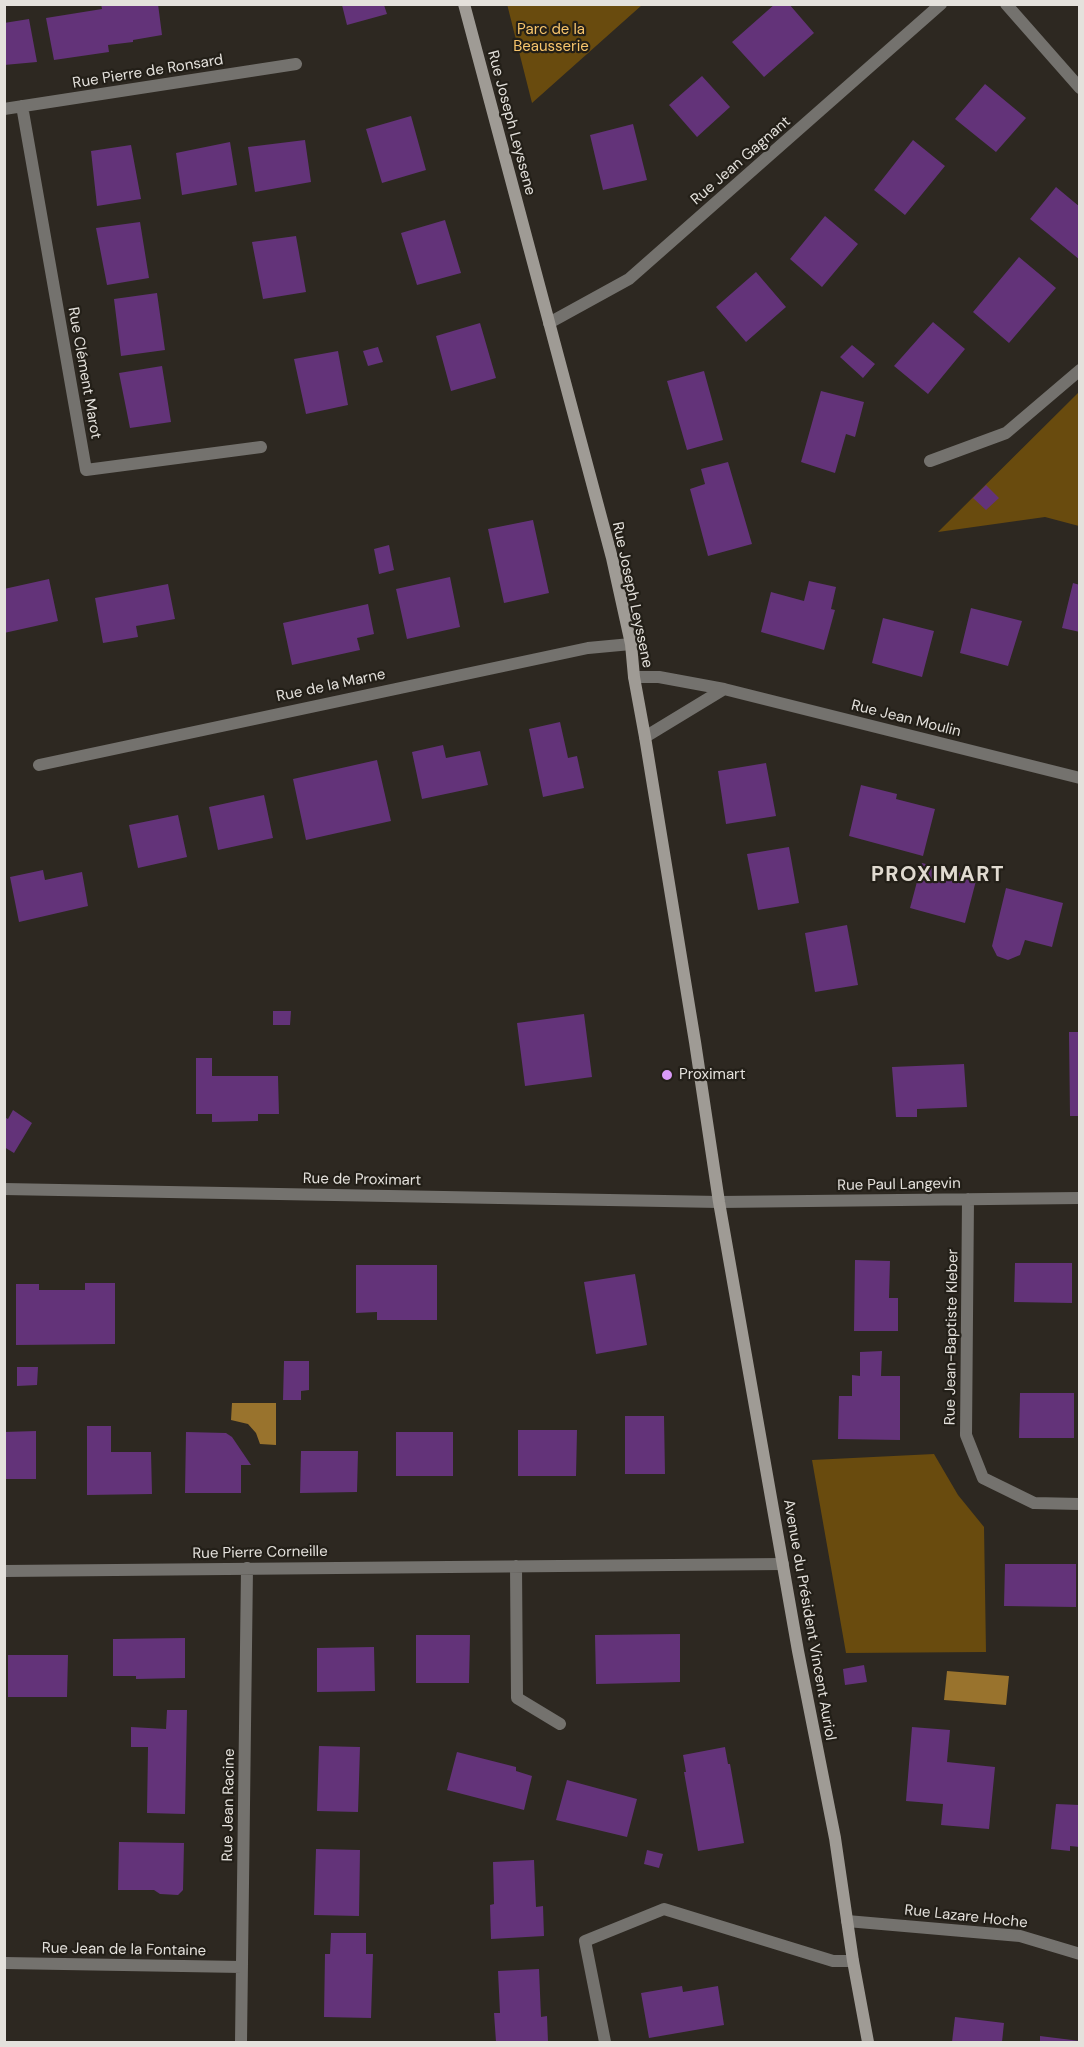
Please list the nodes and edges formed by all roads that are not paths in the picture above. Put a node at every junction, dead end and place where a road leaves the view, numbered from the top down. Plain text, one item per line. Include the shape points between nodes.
1 (464, 4) edge
2 (941, 4) edge
3 (1006, 4) edge
4 (296, 64) dead end
5 (1080, 88) edge
6 (22, 106) junction
7 (4, 109) edge
8 (549, 323) junction
9 (1080, 370) edge
10 (261, 447) dead end
11 (930, 461) dead end
12 (630, 644) junction
13 (634, 677) junction
14 (724, 689) junction
15 (645, 737) junction
16 (39, 765) dead end
17 (1080, 778) edge
18 (4, 1189) edge
19 (1080, 1198) edge
20 (968, 1199) junction
21 (719, 1202) junction
22 (1080, 1504) edge
23 (783, 1564) junction
24 (516, 1566) junction
25 (247, 1569) junction
26 (4, 1571) edge
27 (560, 1724) dead end
28 (847, 1921) junction
29 (1080, 1954) edge
30 (853, 1961) junction
31 (4, 1963) edge
32 (242, 1967) junction
33 (241, 2043) edge
34 (605, 2043) edge
35 (868, 2043) edge

1 - 8 street, Rue Joseph Leyssene
2 - 8 street, Rue Jean Gagnant via 629,279
3 - 5 street
4 - 6 street, Rue Pierre de Ronsard
6 - 7 street, Rue Pierre de Ronsard
6 - 10 street, Rue Clément Marot via 86,470
8 - 12 street, Rue Joseph Leyssene via 612,558
9 - 11 street via 1006,433
12 - 13 street, Rue Joseph Leyssene
12 - 16 street, Rue de la Marne via 588,648
13 - 14 street, Rue Jean Moulin via 659,677
13 - 15 street, Rue Joseph Leyssene
14 - 15 street
14 - 17 street, Rue Jean Moulin
15 - 21 street, Rue Joseph Leyssene
18 - 21 street, Rue de Proximart
19 - 20 street, Rue Paul Langevin
20 - 21 street, Rue Paul Langevin
20 - 22 street, Rue Jean-Baptiste Kleber via 966,1435 983,1478 1034,1503
21 - 23 street, Avenue du Président Vincent Auriol
23 - 24 street, Rue Pierre Corneille
23 - 28 street, Avenue du Président Vincent Auriol
24 - 25 street, Rue Pierre Corneille
24 - 27 street via 517,1698
25 - 26 street, Rue Pierre Corneille
25 - 32 street, Rue Jean Racine
28 - 29 street, Rue Lazare Hoche via 1020,1936
28 - 30 street, Avenue du Président Vincent Auriol
30 - 34 street via 833,1961 664,1909 585,1941
30 - 35 street, Avenue du Président Vincent Auriol
31 - 32 street, Rue Jean de la Fontaine
32 - 33 street, Rue Jean Racine

